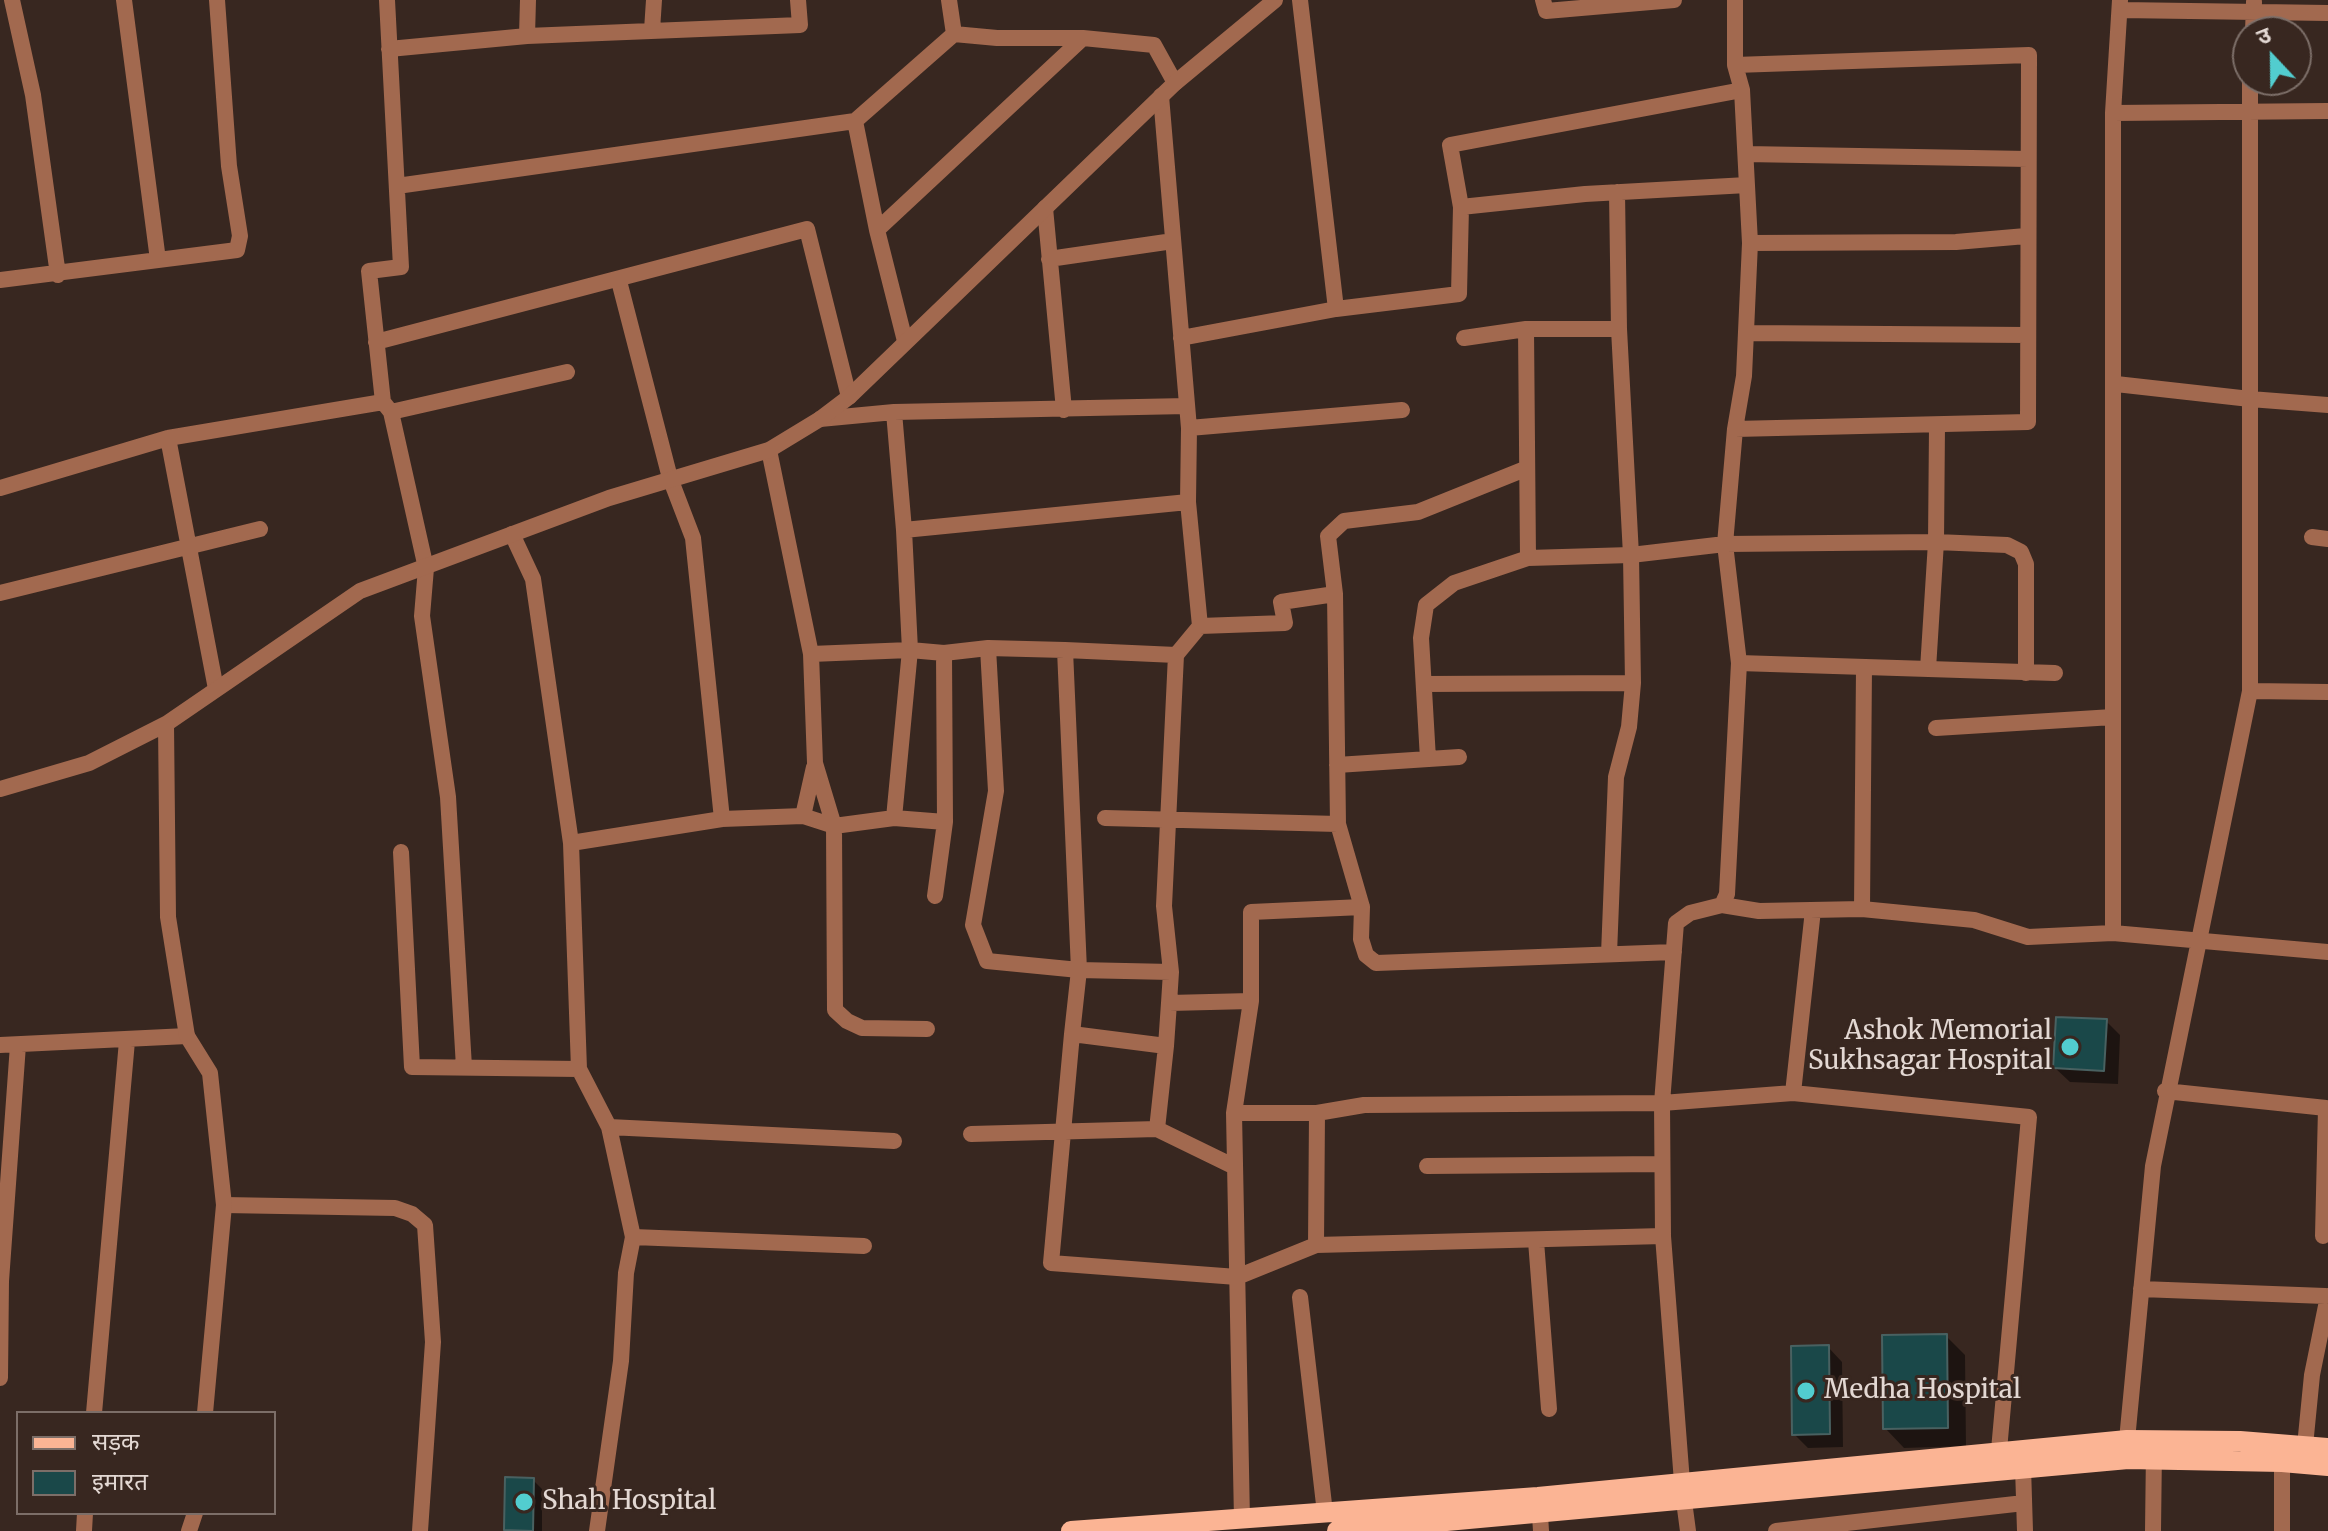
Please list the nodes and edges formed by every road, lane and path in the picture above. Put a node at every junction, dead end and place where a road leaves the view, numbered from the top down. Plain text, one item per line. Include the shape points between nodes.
1 (12, 0) edge
2 (124, 0) edge
3 (217, 0) edge
4 (387, 0) edge
5 (528, 0) edge
6 (654, 0) edge
7 (798, 0) edge
8 (949, 0) edge
9 (1275, 0) edge
10 (1300, 0) edge
11 (1543, 0) edge
12 (1674, 0) edge
13 (1735, 0) edge
14 (2121, 5) edge
15 (2254, 5) edge
16 (2328, 13) edge
17 (652, 30) junction
18 (954, 34) junction
19 (527, 36) junction
20 (1083, 38) junction
21 (389, 49) junction
22 (1735, 65) junction
23 (1175, 83) junction
24 (1742, 90) junction
25 (1161, 96) junction
26 (2249, 96) edge
27 (2328, 111) edge
28 (2248, 112) junction
29 (2113, 113) junction
30 (855, 121) junction
31 (1746, 154) junction
32 (2028, 159) junction
33 (1747, 185) junction
34 (397, 186) junction
35 (1617, 192) junction
36 (1461, 207) junction
37 (1045, 208) junction
38 (877, 230) junction
39 (2026, 236) junction
40 (1173, 241) junction
41 (1750, 243) junction
42 (1049, 259) junction
43 (158, 260) junction
44 (58, 275) junction
45 (0, 280) edge
46 (619, 281) junction
47 (1336, 309) junction
48 (1526, 329) junction
49 (1619, 329) junction
50 (1747, 333) junction
51 (2027, 335) junction
52 (1181, 338) junction
53 (1464, 338) dead end
54 (905, 341) junction
55 (376, 342) junction
56 (567, 372) dead end
57 (2116, 384) junction
58 (849, 397) junction
59 (2250, 399) junction
60 (2328, 405) edge
61 (1187, 406) junction
62 (387, 407) junction
63 (1064, 410) junction
64 (1402, 410) dead end
65 (894, 412) junction
66 (820, 419) junction
67 (1937, 426) junction
68 (1189, 428) junction
69 (1735, 429) junction
70 (168, 438) junction
71 (769, 450) junction
72 (1525, 469) junction
73 (670, 478) junction
74 (0, 488) edge
75 (1188, 502) junction
76 (260, 529) dead end
77 (904, 530) junction
78 (512, 534) junction
79 (1936, 542) junction
80 (189, 544) junction
81 (1725, 544) junction
82 (1631, 555) junction
83 (1528, 558) junction
84 (426, 568) junction
85 (0, 593) edge
86 (1335, 594) junction
87 (1200, 626) junction
88 (988, 648) junction
89 (910, 650) junction
90 (1065, 650) junction
91 (944, 653) junction
92 (811, 654) junction
93 (1176, 655) junction
94 (1739, 663) junction
95 (1864, 667) junction
96 (1928, 669) junction
97 (2026, 673) junction
98 (2055, 673) dead end
99 (1633, 683) junction
100 (1424, 684) junction
101 (216, 689) junction
102 (2250, 691) junction
103 (2328, 692) edge
104 (2113, 717) junction
105 (166, 724) junction
106 (1936, 728) dead end
107 (1459, 757) dead end
108 (1428, 759) junction
109 (815, 763) junction
110 (1337, 765) junction
111 (0, 789) edge
112 (803, 816) junction
113 (894, 818) junction
114 (1105, 818) dead end
115 (722, 819) junction
116 (1168, 821) junction
117 (945, 822) junction
118 (1338, 824) junction
119 (834, 826) junction
120 (571, 843) junction
121 (401, 852) dead end
122 (935, 896) dead end
123 (1722, 905) junction
124 (1362, 907) junction
125 (1862, 909) junction
126 (1813, 910) junction
127 (2113, 933) junction
128 (2197, 944) junction
129 (1674, 952) junction
130 (2328, 952) edge
131 (1609, 954) junction
132 (1079, 970) junction
133 (1171, 972) junction
134 (1251, 1001) junction
135 (1169, 1003) junction
136 (927, 1029) dead end
137 (1072, 1034) junction
138 (187, 1036) junction
139 (127, 1041) junction
140 (0, 1045) edge
141 (18, 1045) junction
142 (1166, 1046) junction
143 (464, 1067) junction
144 (579, 1069) junction
145 (2165, 1091) junction
146 (1793, 1093) junction
147 (1662, 1103) junction
148 (1234, 1113) junction
149 (1317, 1113) junction
150 (609, 1127) junction
151 (1157, 1129) junction
152 (971, 1134) dead end
153 (1064, 1134) junction
154 (894, 1141) dead end
155 (1662, 1164) junction
156 (1427, 1166) dead end
157 (1235, 1167) junction
158 (224, 1205) junction
159 (1663, 1236) junction
160 (2323, 1236) dead end
161 (633, 1237) junction
162 (1536, 1241) junction
163 (1316, 1245) junction
164 (864, 1246) dead end
165 (1237, 1277) junction
166 (1, 1281) edge
167 (2141, 1289) junction
168 (2327, 1296) edge
169 (1300, 1297) dead end
170 (0, 1367) edge
171 (1549, 1409) dead end
172 (94, 1411) edge
173 (205, 1411) edge
174 (2127, 1440) junction
175 (2305, 1446) junction
176 (2154, 1448) junction
177 (2328, 1448) edge
178 (1999, 1450) junction
179 (2282, 1462) junction
180 (2328, 1466) edge
181 (2023, 1467) junction
182 (1683, 1492) junction
183 (2024, 1503) junction
184 (1325, 1513) junction
185 (1396, 1516) junction
186 (1242, 1520) junction
187 (1540, 1523) edge
188 (1422, 1527) edge
189 (420, 1531) edge
190 (597, 1531) edge
191 (1071, 1531) edge
192 (1337, 1531) edge
193 (1688, 1531) edge
194 (1776, 1531) edge
195 (2025, 1531) edge
196 (2153, 1531) edge
197 (2282, 1531) edge

1 - 44 street via 33,95
2 - 43 street
3 - 43 street via 229,166 240,236 237,250
4 - 21 street
5 - 19 street
6 - 17 street
7 - 17 street via 800,25
8 - 18 street
9 - 23 street
10 - 47 street
11 - 12 street via 1546,11
13 - 22 street
14 - 15 street
14 - 29 street
15 - 16 street
17 - 19 street
18 - 20 street
18 - 30 street
19 - 21 street
20 - 23 street via 1154,45
20 - 38 street
21 - 34 street
22 - 24 street
22 - 32 street via 2029,55
23 - 25 street
24 - 31 street
24 - 36 street via 1450,145
25 - 37 street
25 - 40 street
26 - 28 street
27 - 28 street
28 - 29 street
28 - 59 street
29 - 57 street
30 - 34 street
30 - 38 street
31 - 32 street
31 - 33 street
32 - 39 street
33 - 35 street
33 - 41 street
34 - 55 street via 401,267 369,271
35 - 36 street
35 - 49 street
36 - 47 street via 1459,294
37 - 42 street
37 - 54 street
38 - 54 street
39 - 41 street via 1956,242
39 - 51 street
40 - 42 street
40 - 52 street
41 - 50 street
42 - 63 street
43 - 44 street
44 - 45 street
46 - 55 street
46 - 58 street via 807,229
46 - 73 street
47 - 52 street
48 - 49 street
48 - 53 street
48 - 72 street
49 - 82 street
50 - 51 street
50 - 69 street
51 - 67 street via 2028,422
52 - 61 street
54 - 58 street
55 - 62 street
56 - 62 street
57 - 59 street
57 - 104 street
58 - 66 street
59 - 60 street
59 - 102 street
61 - 63 street
61 - 68 street
62 - 70 street
62 - 84 street
63 - 65 street
64 - 68 street
65 - 66 street
65 - 77 street
66 - 71 street
67 - 69 street
67 - 79 street
68 - 75 street
69 - 81 street
70 - 74 street
70 - 80 street
71 - 73 street
71 - 92 street
72 - 83 street
72 - 86 street via 1418,512 1344,521 1328,536
73 - 78 street
73 - 115 street via 693,538
75 - 77 street
75 - 87 street
76 - 80 street
77 - 89 street
78 - 84 street
78 - 120 street via 533,579
79 - 81 street
79 - 96 street
79 - 97 street via 2007,545 2021,552 2026,564
80 - 85 street
80 - 101 street
81 - 82 street
81 - 94 street
82 - 83 street
82 - 99 street
83 - 100 street via 1454,583 1426,605 1421,638
84 - 101 street via 360,591
84 - 143 street via 422,616 448,797
86 - 87 street via 1281,602 1285,623
86 - 110 street
87 - 93 street
88 - 90 street
88 - 91 street
88 - 132 street via 996,791 973,925 987,961
89 - 91 street
89 - 92 street
89 - 113 street
90 - 93 street
90 - 132 street
91 - 117 street
92 - 109 street
93 - 116 street
94 - 95 street
94 - 123 street via 1727,894
95 - 96 street
95 - 125 street
96 - 97 street
97 - 98 street
99 - 100 street
99 - 131 street via 1616,777
100 - 108 street
101 - 105 street
102 - 103 street
102 - 128 street
104 - 106 street
104 - 127 street
105 - 111 street via 89,763
105 - 138 street via 168,917
107 - 108 street
108 - 110 street
109 - 112 street
109 - 119 street
110 - 118 street
112 - 115 street
112 - 119 street
113 - 117 street
113 - 119 street
114 - 116 street
115 - 120 street
116 - 118 street
116 - 133 street via 1164,906
117 - 122 street
118 - 124 street
119 - 136 street via 835,1010 862,1028
120 - 144 street
121 - 143 street via 412,1067
123 - 126 street
123 - 129 street via 1690,913 1676,923
124 - 131 street via 1361,939 1366,955 1376,963
124 - 134 street via 1251,912
125 - 126 street
125 - 127 street via 1974,920 2028,937
126 - 146 street
127 - 128 street
128 - 130 street
128 - 145 street
129 - 131 street
129 - 147 street
132 - 133 street
132 - 137 street
133 - 135 street
134 - 135 street
134 - 148 street
135 - 142 street
137 - 142 street
137 - 153 street
138 - 139 street
138 - 158 street via 210,1073
139 - 141 street
139 - 172 street
140 - 141 street
141 - 166 street
142 - 151 street
143 - 144 street
144 - 150 street
145 - 160 street via 2326,1108
145 - 167 street
146 - 147 street
146 - 178 street via 2029,1117
147 - 149 street via 1364,1105
147 - 155 street
148 - 149 street
148 - 157 street
149 - 163 street
150 - 154 street
150 - 161 street
151 - 153 street
151 - 157 street
152 - 153 street
153 - 165 street via 1051,1263
155 - 156 street
155 - 159 street
157 - 165 street
158 - 173 street
158 - 189 street via 395,1208 425,1225 433,1342
159 - 162 street
159 - 182 street
161 - 164 street
161 - 190 street
162 - 163 street
162 - 171 street
163 - 165 street
165 - 186 street
166 - 170 street
167 - 168 street
167 - 174 street
168 - 175 street
169 - 184 street
174 - 176 main road
174 - 178 main road
175 - 176 main road
175 - 177 main road
176 - 179 main road
176 - 181 main road
176 - 196 street
178 - 182 main road
179 - 180 main road
179 - 197 street
181 - 182 main road
181 - 183 street
182 - 185 main road
182 - 187 main road
182 - 193 street
183 - 194 street
183 - 195 street
184 - 185 main road
184 - 186 main road
185 - 188 main road
185 - 192 main road
186 - 191 main road
187 - 188 main road

